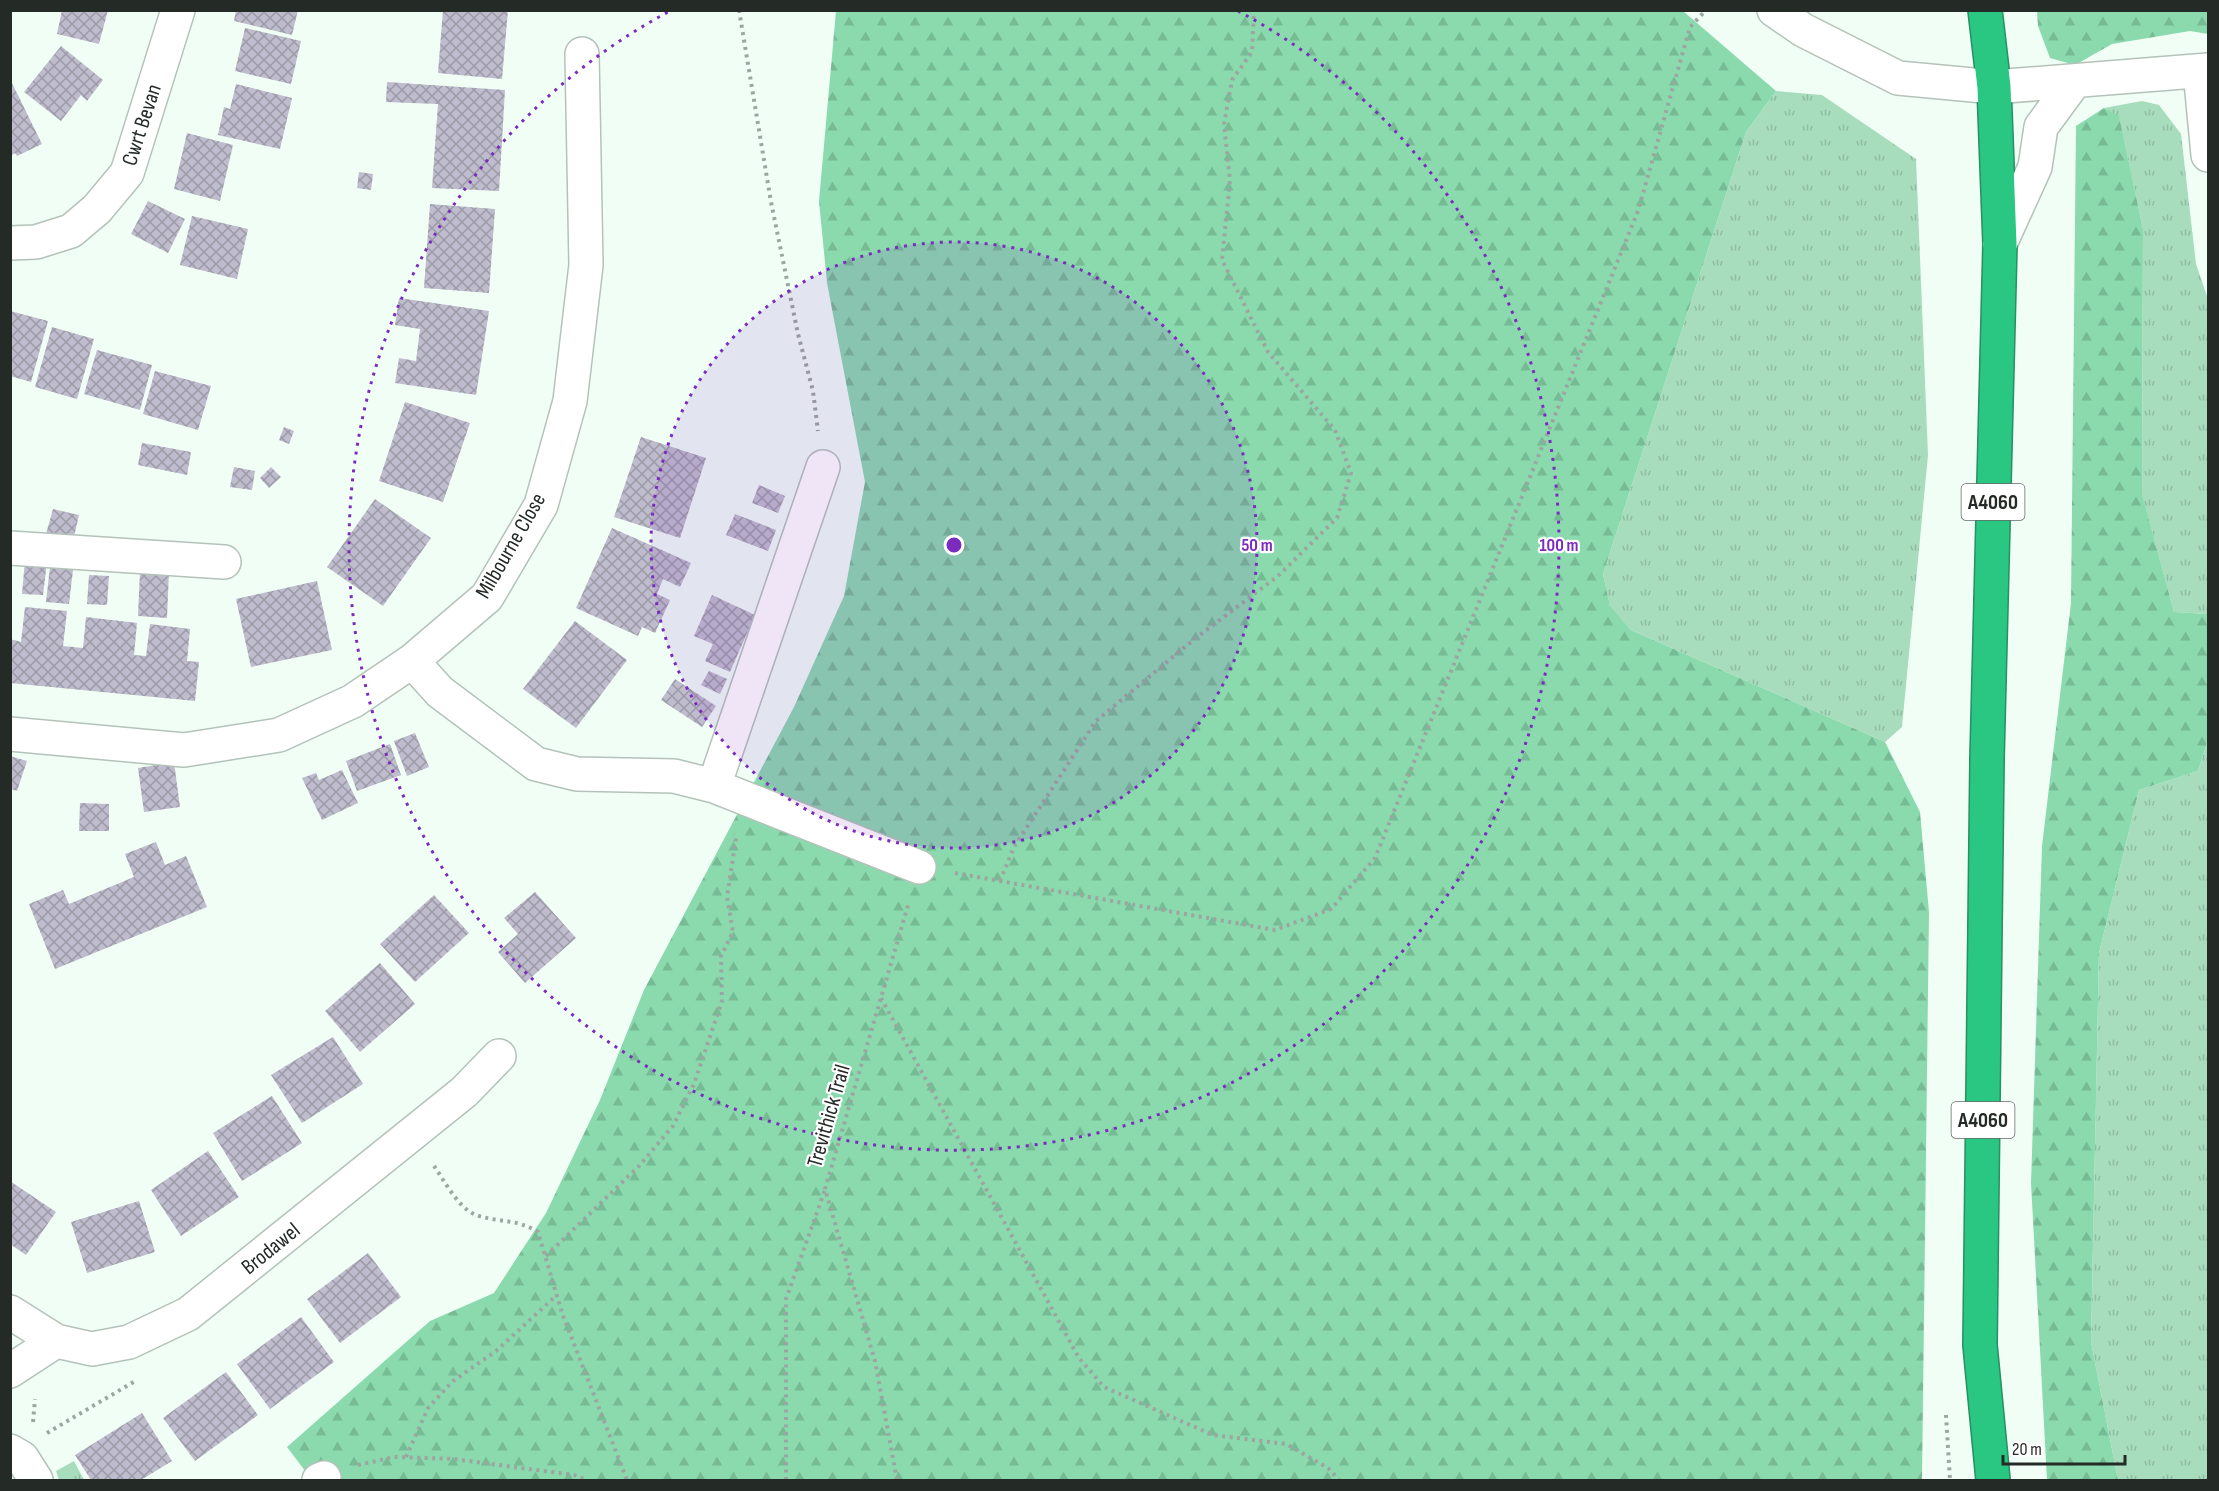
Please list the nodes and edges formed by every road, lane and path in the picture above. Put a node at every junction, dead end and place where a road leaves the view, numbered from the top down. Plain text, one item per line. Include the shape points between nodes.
1 (178, 10) edge
2 (739, 10) edge
3 (1254, 10) edge
4 (1706, 10) edge
5 (1774, 10) edge
6 (1984, 10) edge
7 (582, 54) dead end
8 (2204, 70) edge
9 (2074, 82) junction
10 (1994, 87) junction
11 (2208, 155) edge
12 (10, 243) edge
13 (2000, 244) junction
14 (823, 467) joint
15 (10, 548) edge
16 (224, 562) dead end
17 (412, 661) junction
18 (10, 734) edge
19 (714, 786) junction
20 (919, 867) junction
21 (1000, 881) junction
22 (881, 997) junction
23 (499, 1056) dead end
24 (411, 1135) junction
25 (825, 1189) junction
26 (546, 1257) junction
27 (557, 1295) junction
28 (10, 1312) edge
29 (56, 1341) junction
30 (10, 1371) edge
31 (36, 1431) dead end
32 (10, 1451) edge
33 (406, 1457) junction
34 (322, 1479) edge
35 (36, 1480) edge
36 (586, 1480) edge
37 (627, 1480) edge
38 (786, 1480) edge
39 (897, 1480) edge
40 (1339, 1480) edge
41 (1993, 1480) edge

1 - 12 street, Cwrt Bevan via 127,173 97,209 71,231 36,242
2 - 14 path via 771,202 813,391
3 - 21 path via 1251,52 1232,80 1224,124 1230,181 1222,260 1268,352 1335,430 1351,474 1337,518 1278,576 1096,721 1014,847
4 - 21 path via 1690,27 1638,211 1375,858 1331,909 1275,930
5 - 10 street via 1803,30 1898,78
6 - 10 highway, A4060
7 - 17 street, Milbourne Close via 586,265 570,400 541,504 487,597
8 - 9 street
8 - 11 street
9 - 10 street
9 - 13 street via 2041,127 2035,167
10 - 13 highway, A4060
13 - 41 highway, A4060 via 1987,759 1980,1345
14 - 19 street
15 - 16 street
17 - 18 street, Milbourne Close via 353,701 279,735 184,750
17 - 19 street via 440,692 536,764 577,774 674,777
19 - 20 street
19 - 26 path via 736,838 727,897 733,932 721,956 722,1001 694,1084 673,1126 639,1166
20 - 21 path
20 - 22 path, Trevithick Trail
22 - 25 path, Trevithick Trail
22 - 40 path via 1079,1358 1104,1387 1213,1435 1286,1444 1328,1468
23 - 24 street, Brodawel via 464,1092
24 - 26 path via 459,1201 474,1215 523,1223 538,1232
24 - 29 street, Brodawel via 188,1314 129,1341 92,1348
25 - 38 path via 786,1299
25 - 39 path, Trevithick Trail via 875,1360
26 - 27 path
27 - 33 path via 496,1351 447,1387 428,1408
27 - 37 path
28 - 29 street, Brodawel
29 - 30 street
29 - 31 path via 36,1391
32 - 35 street via 22,1458
33 - 34 path via 351,1466
33 - 36 path via 454,1459 574,1475

